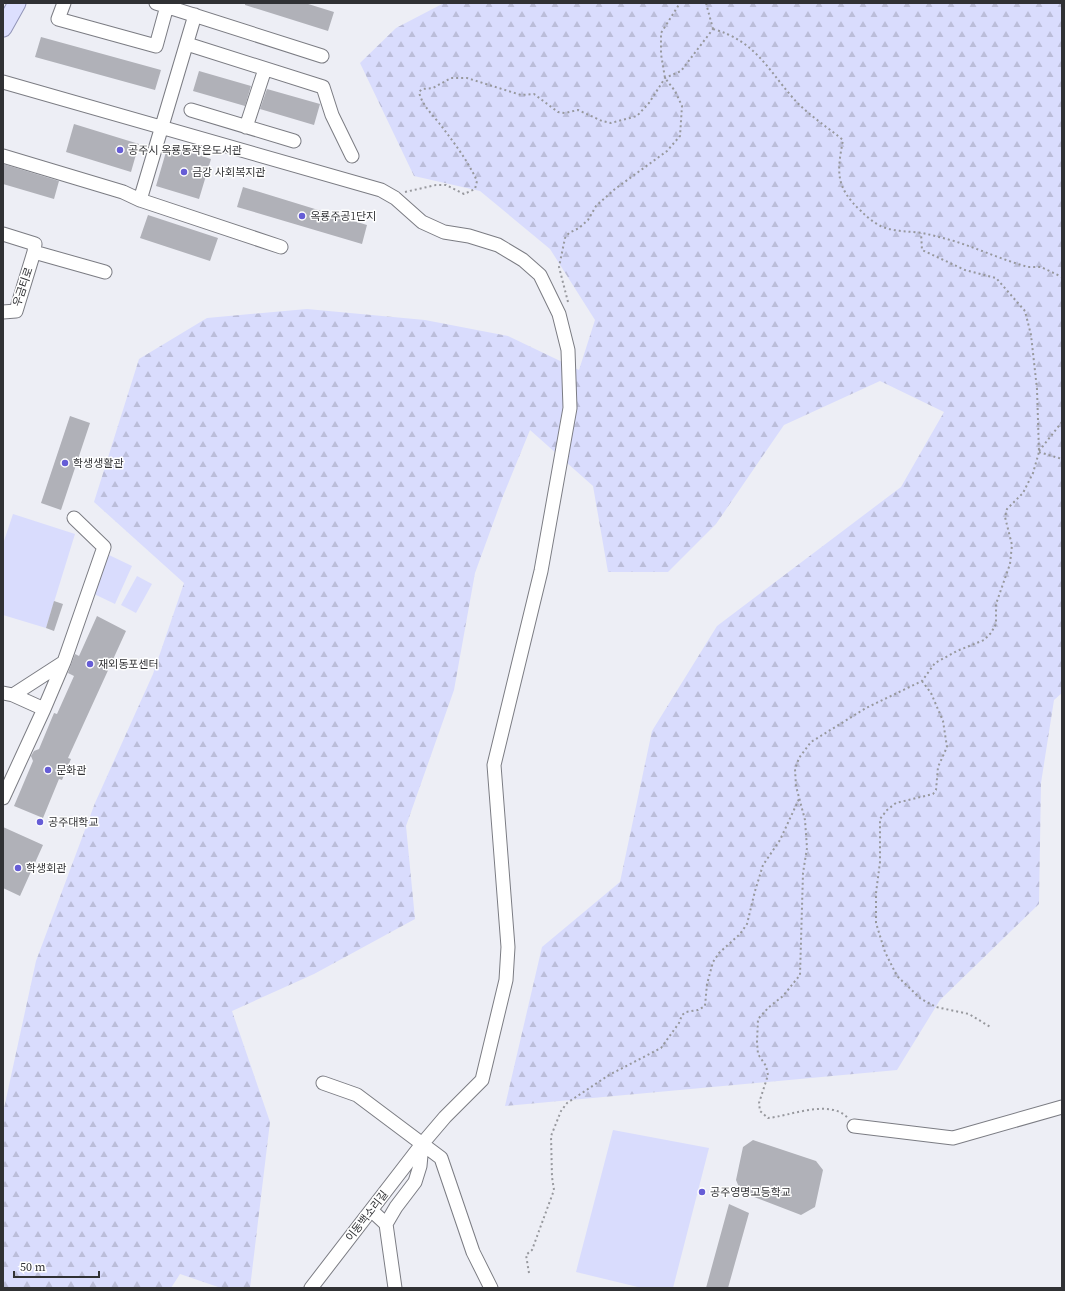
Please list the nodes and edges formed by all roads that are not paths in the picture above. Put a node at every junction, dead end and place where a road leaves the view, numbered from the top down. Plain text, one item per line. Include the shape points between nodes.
1 (17, 3) edge
2 (64, 3) edge
3 (162, 5) edge
4 (195, 15) junction
5 (3, 28) edge
6 (186, 44) junction
7 (322, 56) dead end
8 (265, 68) junction
9 (3, 82) edge
10 (191, 110) dead end
11 (246, 127) junction
12 (162, 128) junction
13 (294, 142) dead end
14 (3, 156) edge
15 (352, 156) dead end
16 (140, 200) junction
17 (3, 234) edge
18 (281, 247) dead end
19 (34, 252) junction
20 (105, 272) dead end
21 (3, 312) edge
22 (74, 518) dead end
23 (64, 662) junction
24 (8, 694) edge
25 (44, 709) junction
26 (3, 798) edge
27 (323, 1083) dead end
28 (1062, 1107) edge
29 (854, 1126) road end
30 (422, 1144) junction
31 (371, 1210) junction
32 (386, 1224) junction
33 (311, 1288) edge
34 (395, 1288) edge
35 (491, 1288) edge

1 - 5 main road
2 - 3 street via 58,19 156,46
3 - 4 street
4 - 6 street
4 - 7 street
6 - 8 street
6 - 12 street
8 - 11 street
8 - 15 street via 323,87 332,116
9 - 12 street, 이동백소리길
10 - 11 street
11 - 13 street
12 - 16 street
12 - 30 street, 이동백소리길 via 381,190 396,198 422,222 444,232 498,245 523,260 540,276 559,314 568,350 570,408 541,571 494,765 508,947 506,980 482,1080
14 - 16 street via 122,192
16 - 18 street
17 - 19 street, 우금티로 via 35,244
19 - 20 street, 우금티로
19 - 21 street, 우금티로 via 16,312
22 - 23 street via 104,547
23 - 24 street
23 - 25 street
24 - 25 street
25 - 26 street
27 - 30 street via 357,1095
28 - 29 street via 953,1138
30 - 31 street, 이동백소리길
30 - 32 street via 420,1166 415,1182
30 - 35 street via 441,1158 474,1252
31 - 32 street
31 - 33 street, 이동백소리길
32 - 34 street

